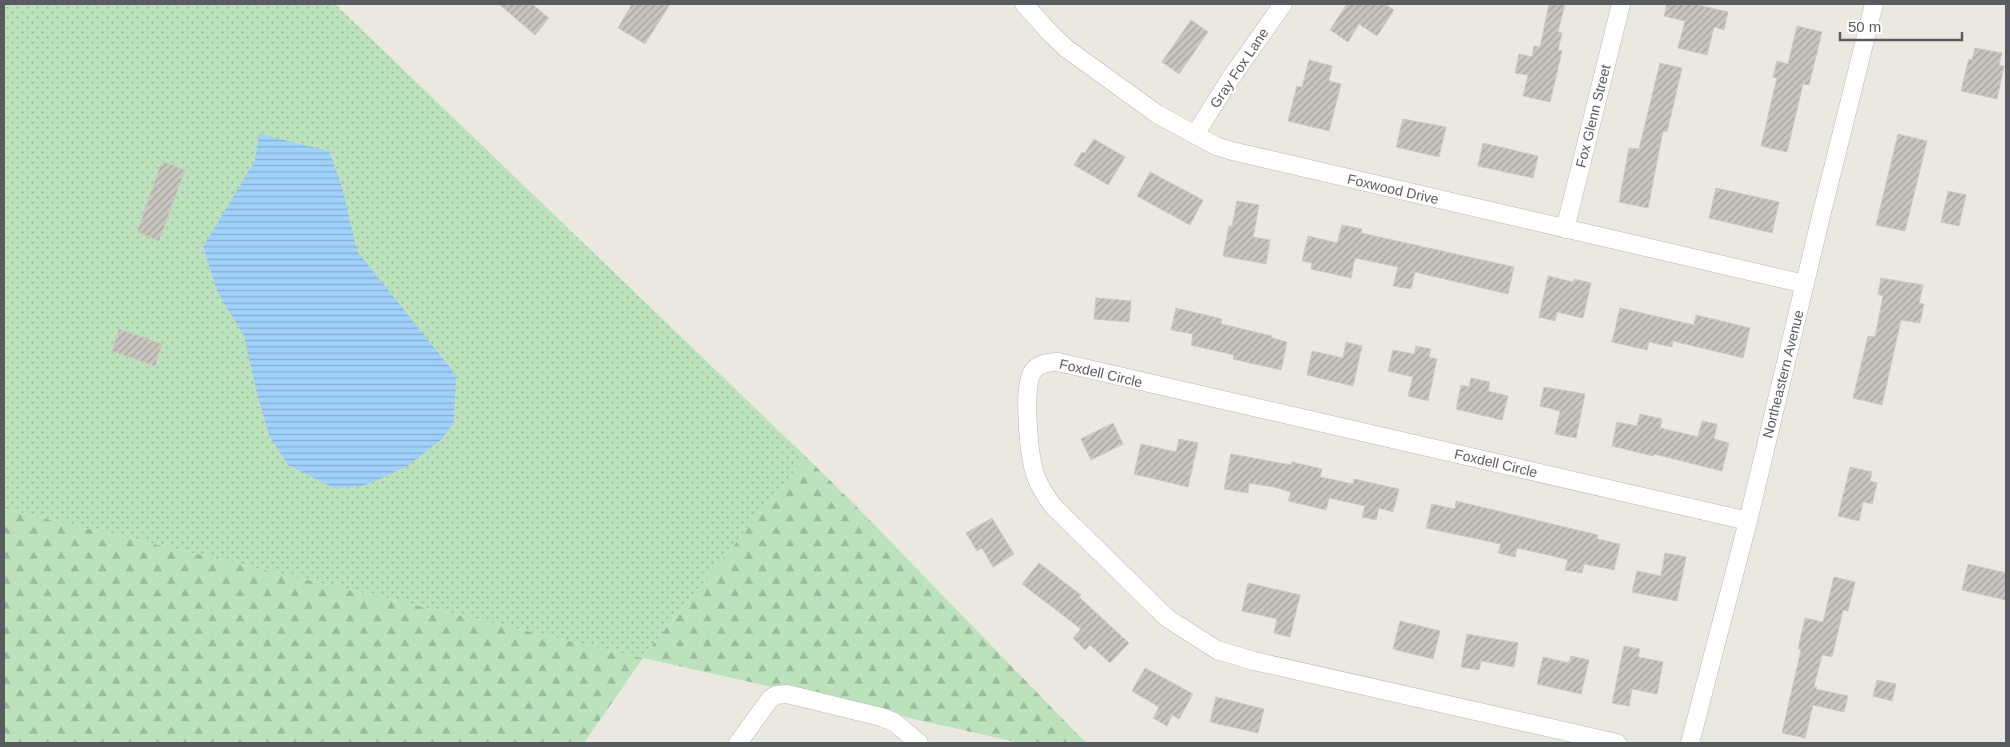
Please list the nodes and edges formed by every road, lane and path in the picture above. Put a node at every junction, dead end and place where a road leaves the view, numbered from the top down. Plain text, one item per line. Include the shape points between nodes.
1 (1024, 4) edge
2 (1283, 4) edge
3 (1621, 4) edge
4 (1874, 4) edge
5 (1196, 133) junction
6 (1565, 229) junction
7 (1805, 284) junction
8 (1748, 520) junction
9 (738, 743) edge
10 (919, 743) edge
11 (1617, 743) edge
12 (1690, 743) edge

1 - 5 street, Foxwood Drive via 1067,49 1157,114
2 - 5 street, Gray Fox Lane
3 - 6 street, Fox Glenn Street
4 - 7 street, Northeastern Avenue
5 - 6 street, Foxwood Drive via 1232,152
6 - 7 street, Foxwood Drive
7 - 8 street, Northeastern Avenue
8 - 11 street, Foxdell Circle via 1058,362 1047,362 1033,372 1028,381 1028,428 1032,463 1043,492 1054,507 1167,618 1195,637 1217,650 1254,661
8 - 12 street, Northeastern Avenue
9 - 10 street via 770,699 787,694 894,722

